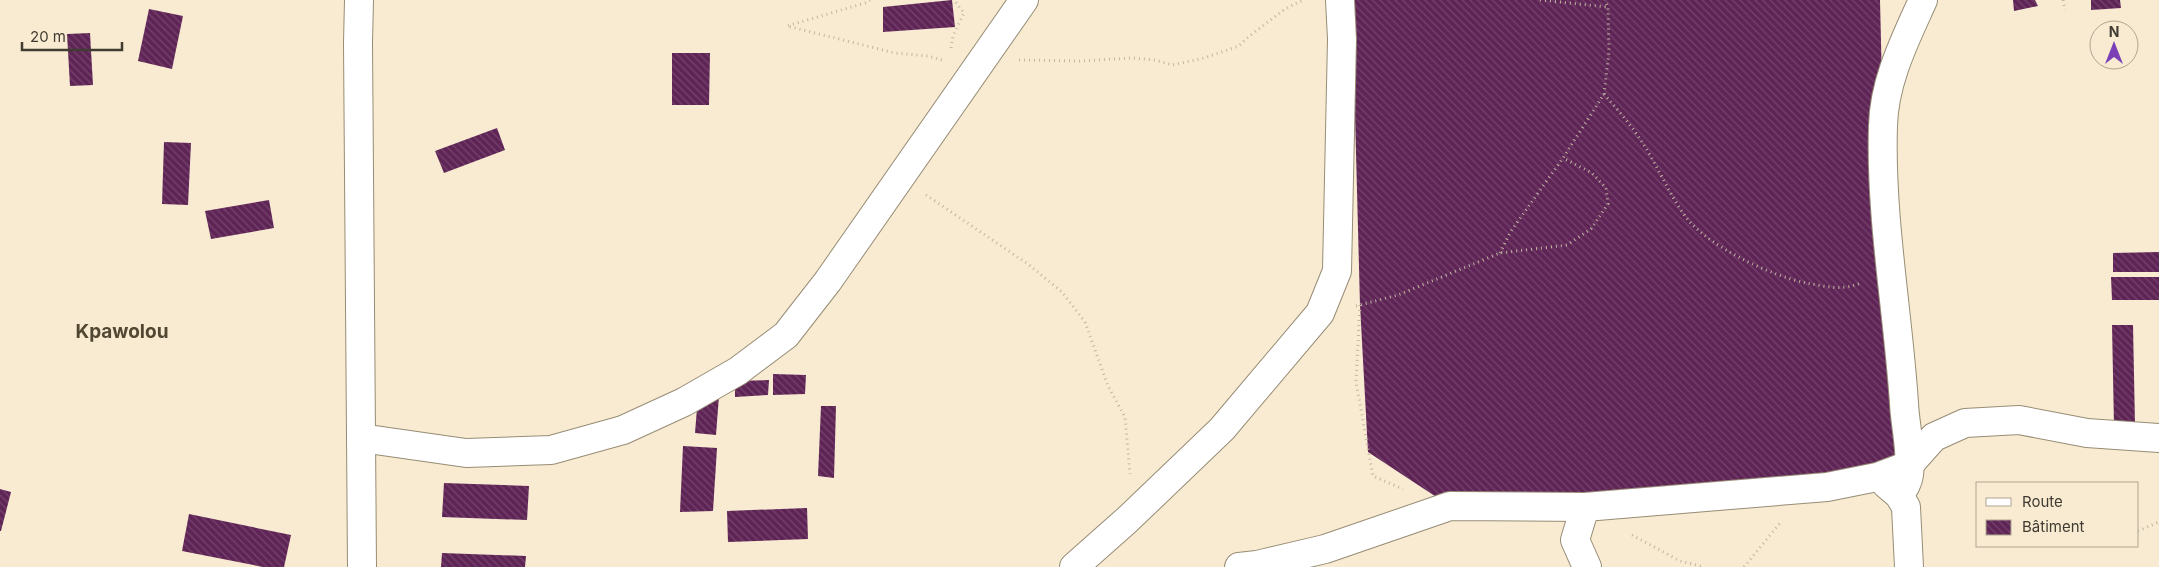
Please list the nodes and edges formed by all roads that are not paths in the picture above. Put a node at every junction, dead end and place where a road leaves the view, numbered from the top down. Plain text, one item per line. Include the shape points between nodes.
1 (360, 0) edge
2 (1024, 0) edge
3 (1340, 0) edge
4 (1923, 0) edge
5 (361, 438) junction
6 (2159, 438) edge
7 (1909, 465) junction
8 (1877, 477) junction
9 (1900, 495) junction
10 (1585, 507) junction
11 (1325, 558) edge
12 (362, 567) edge
13 (1074, 567) edge
14 (1239, 567) edge
15 (1587, 567) edge
16 (1909, 567) edge

1 - 5 street
2 - 5 street via 828,281 786,335 738,371 684,402 623,430 551,450 466,453
3 - 13 street via 1337,271 1320,313 1222,429
4 - 7 street via 1885,96 1882,126 1890,263
5 - 12 street
6 - 7 street via 2087,433 2019,420 1965,423 1934,437
7 - 8 street
7 - 9 street via 1906,486
8 - 9 street
8 - 10 street via 1827,487
9 - 16 street via 1906,507
10 - 11 street via 1450,506
10 - 15 street via 1575,540
11 - 14 street

